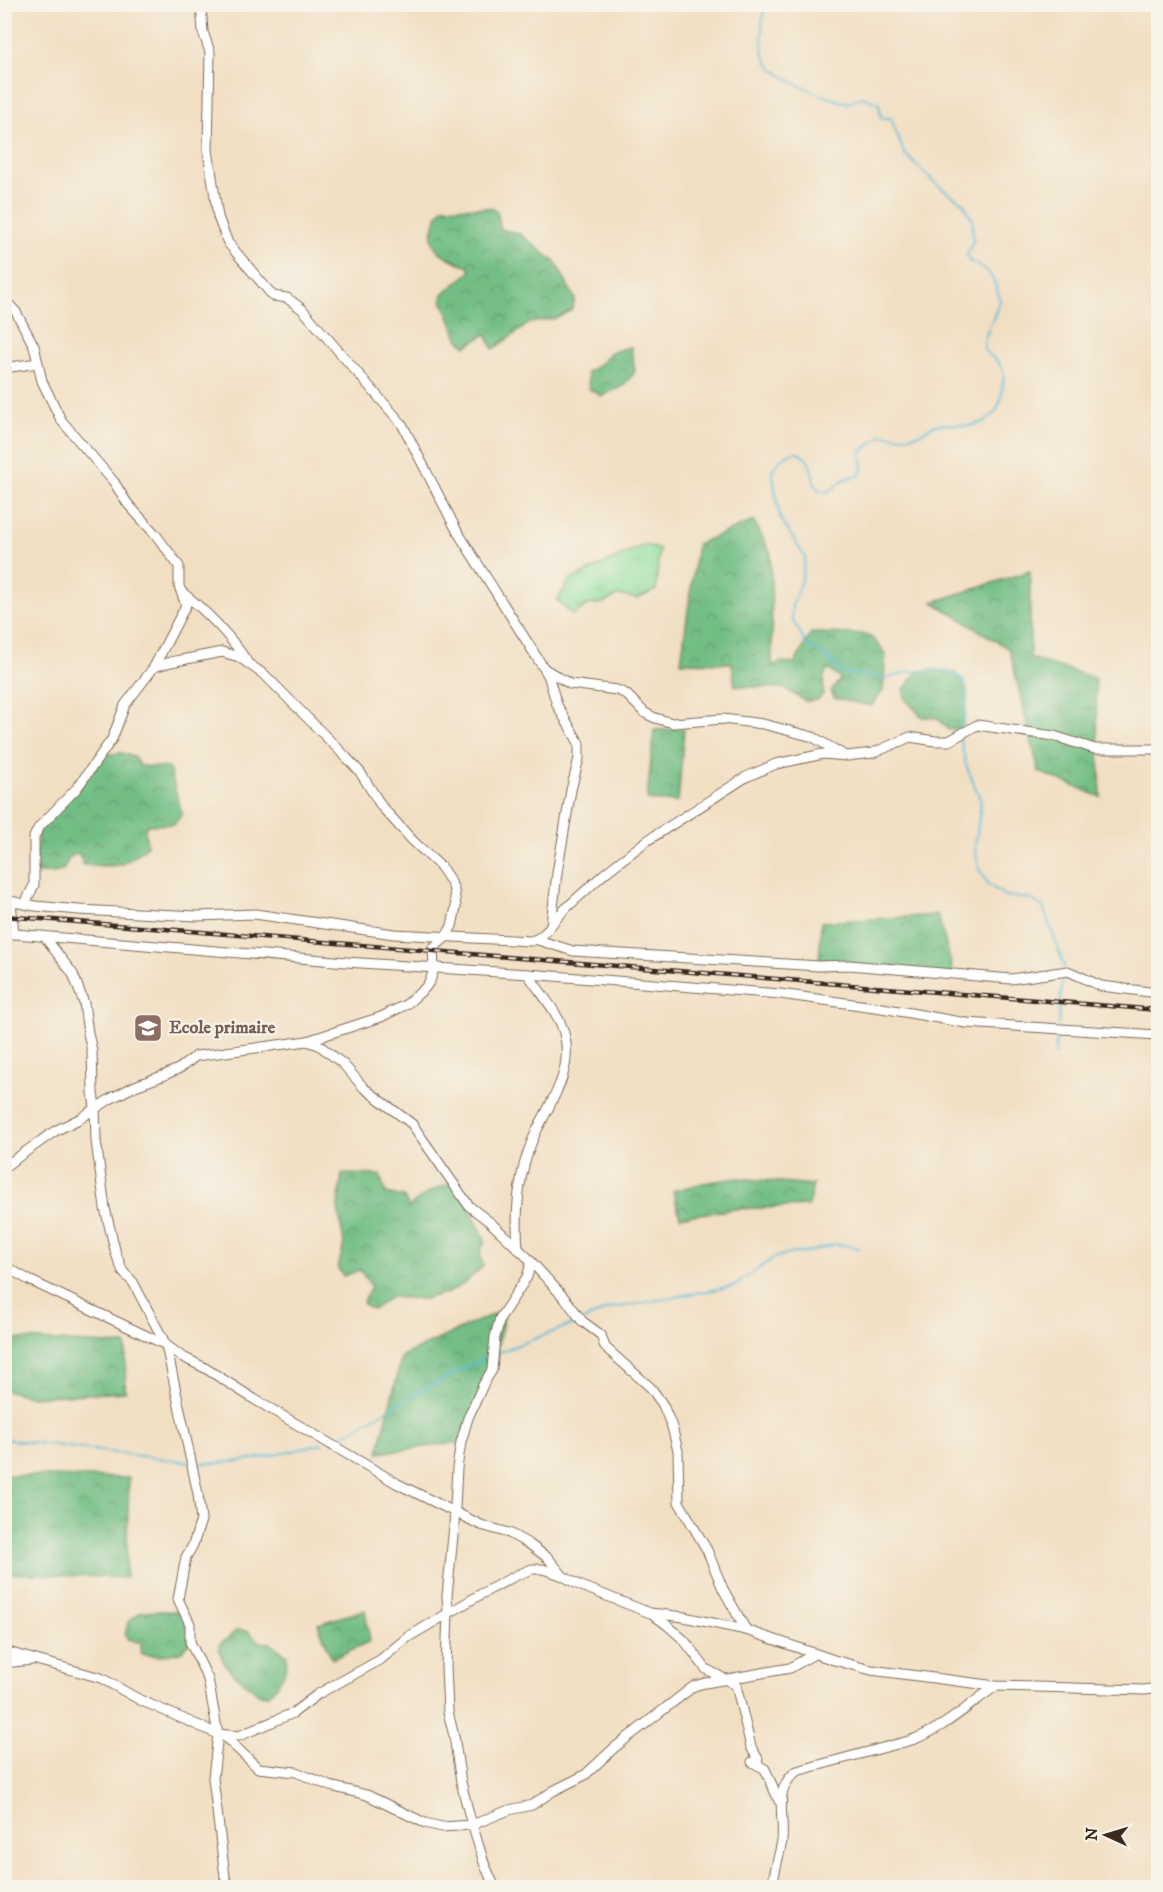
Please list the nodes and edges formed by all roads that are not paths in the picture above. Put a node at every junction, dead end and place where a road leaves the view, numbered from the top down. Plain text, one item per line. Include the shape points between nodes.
1 (201, 4) edge
2 (4, 299) edge
3 (38, 363) junction
4 (4, 368) edge
5 (180, 590) junction
6 (247, 661) junction
7 (154, 667) junction
8 (544, 669) junction
9 (1158, 749) edge
10 (847, 756) junction
11 (8, 901) edge
12 (25, 904) junction
13 (550, 925) junction
14 (9, 934) edge
15 (44, 936) junction
16 (445, 938) junction
17 (538, 940) junction
18 (434, 969) junction
19 (528, 974) junction
20 (1158, 993) edge
21 (1158, 1035) edge
22 (307, 1041) junction
23 (95, 1108) junction
24 (4, 1167) edge
25 (518, 1249) junction
26 (531, 1263) junction
27 (4, 1266) edge
28 (166, 1345) junction
29 (455, 1513) junction
30 (563, 1576) junction
31 (448, 1612) junction
32 (650, 1613) junction
33 (746, 1630) junction
34 (4, 1651) edge
35 (814, 1654) junction
36 (35, 1659) junction
37 (4, 1664) edge
38 (729, 1680) junction
39 (996, 1686) junction
40 (1158, 1688) edge
41 (221, 1735) junction
42 (780, 1803) junction
43 (472, 1825) junction
44 (230, 1887) edge
45 (495, 1887) edge
46 (772, 1887) edge

1 - 8 street via 203,32 210,52 210,173 218,217 228,243 273,296 287,298 314,321 402,424 457,531
2 - 3 street via 16,312 34,346
3 - 4 street
3 - 5 street via 48,397 61,420 179,566
5 - 6 street via 205,610
5 - 7 street via 185,607
6 - 7 street via 222,652
6 - 16 street via 347,758 382,807 446,874 454,890 456,907
7 - 12 street via 125,705 101,755 33,837 34,885
8 - 10 street via 570,684 618,690 655,718 673,723 723,718 763,724 813,737
8 - 13 street via 580,750
9 - 10 street via 1095,749 1054,736 977,725 949,741 910,737 873,753
10 - 13 street via 813,756 776,764 746,777 605,873
11 - 12 street
11 - 14 street
12 - 16 street via 196,916 255,914 348,929
13 - 17 street
14 - 15 street
15 - 18 street
15 - 23 street via 73,974 84,1003 93,1051
16 - 17 street
16 - 18 street via 433,948
17 - 20 street via 573,951 860,965 1011,979 1068,971 1101,986
18 - 19 street
18 - 22 street via 425,988 407,1004 381,1017
19 - 21 street via 780,994 966,1023
19 - 25 street via 557,1018 565,1034 567,1052 554,1100 527,1157 517,1206
22 - 23 street via 196,1056 180,1068 128,1089
22 - 25 street via 327,1051 364,1088 412,1124 469,1206
23 - 24 street
23 - 28 street via 99,1168 116,1254
25 - 26 street
26 - 29 street via 527,1277 500,1318 492,1370 468,1418 457,1468
26 - 33 street via 663,1405 678,1451 679,1502
27 - 28 street
28 - 29 street via 357,1461
28 - 41 street via 201,1520 186,1557 178,1599 190,1624 190,1642 208,1679
29 - 30 street via 529,1544
29 - 31 street
30 - 31 street via 532,1569
30 - 32 street
31 - 41 street via 380,1660 318,1694 293,1713 239,1736
31 - 43 street via 448,1712
32 - 33 street
32 - 38 street via 684,1640 706,1669
33 - 35 street
34 - 36 street
35 - 38 street via 790,1668
35 - 39 street via 871,1670
36 - 37 street
36 - 41 street via 101,1678 140,1700
38 - 42 street via 736,1685 755,1760 765,1768
38 - 43 street via 694,1686 585,1775 532,1805
39 - 40 street
39 - 42 street via 930,1734 797,1771 788,1780
41 - 43 street via 258,1768 296,1772 367,1795 425,1824
41 - 44 street via 213,1778 225,1876
42 - 46 street via 782,1841
43 - 45 street

